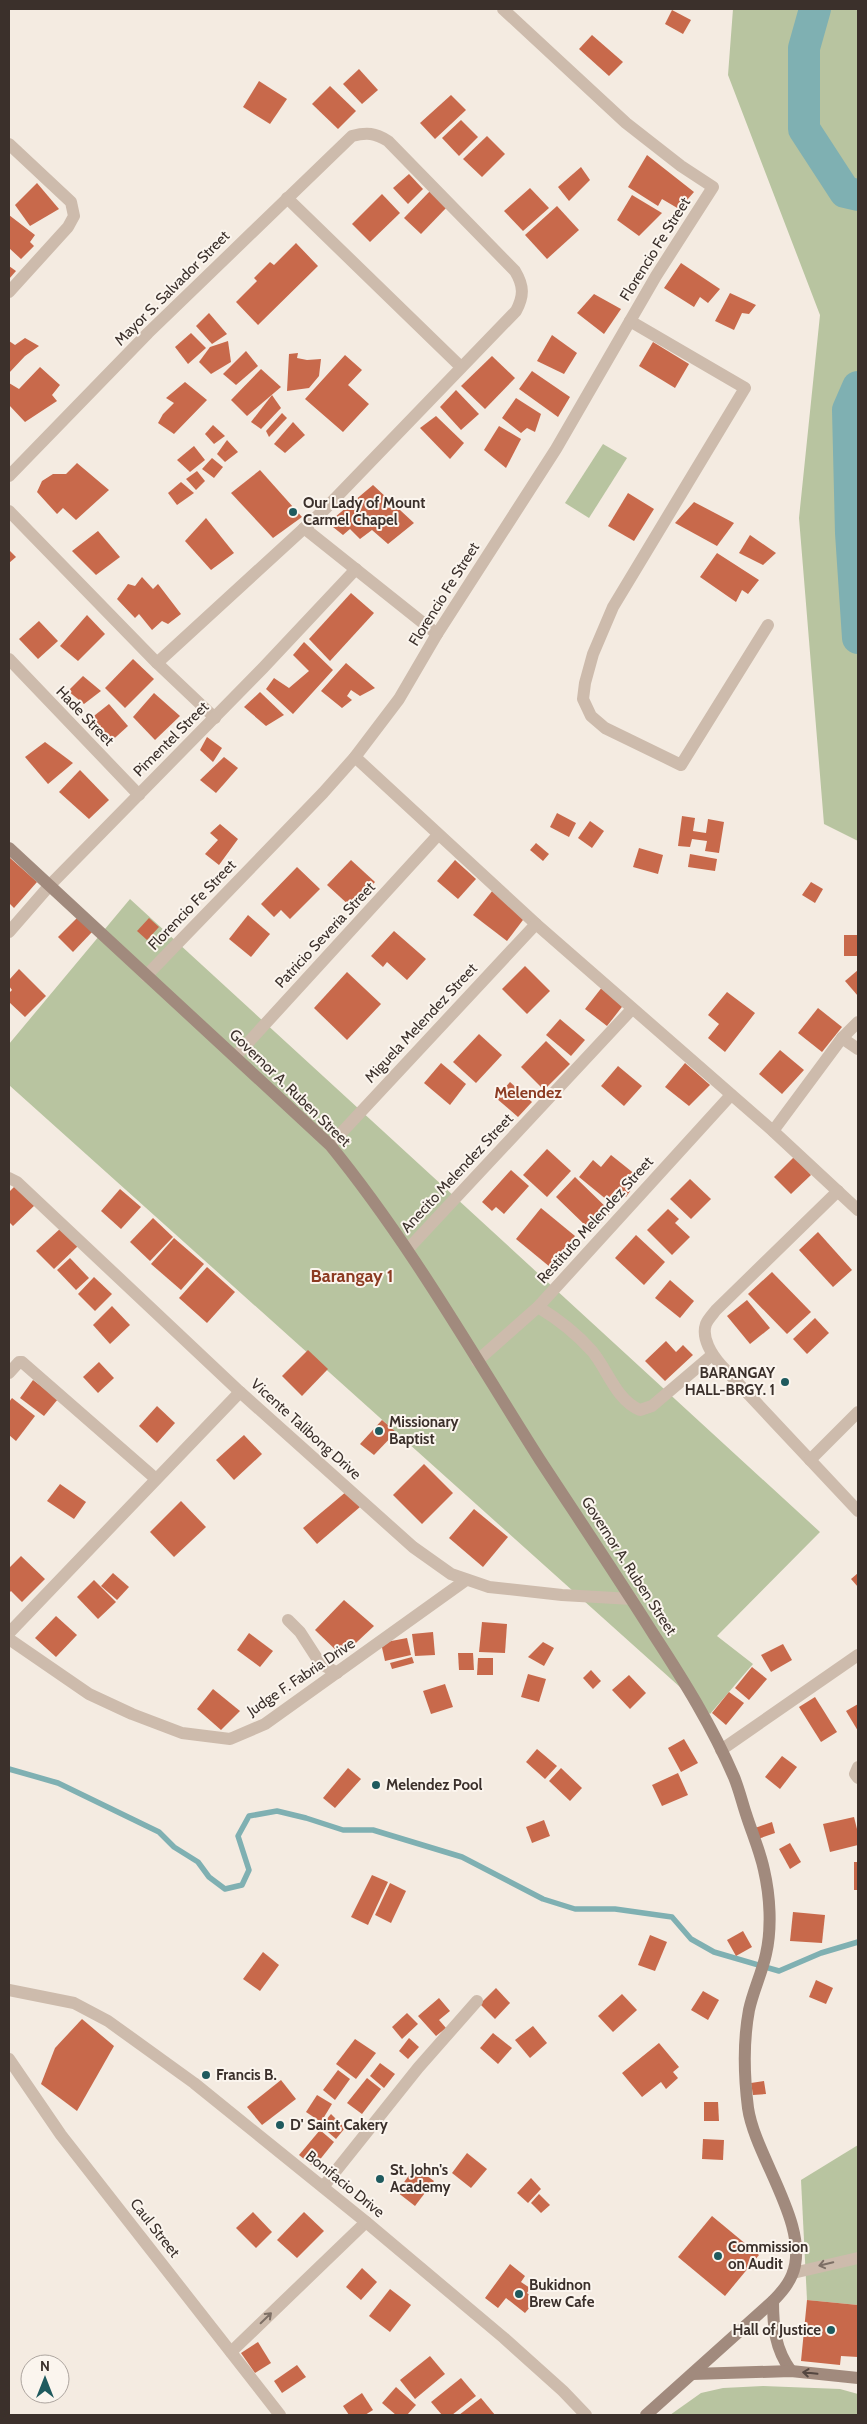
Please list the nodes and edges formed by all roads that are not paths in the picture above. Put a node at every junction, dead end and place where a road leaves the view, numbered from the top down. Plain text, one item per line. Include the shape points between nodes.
1 (503, 9) edge
2 (9, 144) edge
3 (287, 198) junction
4 (9, 292) edge
5 (630, 321) junction
6 (461, 367) junction
7 (9, 476) edge
8 (9, 511) edge
9 (304, 528) junction
10 (356, 569) junction
11 (768, 625) dead end
12 (437, 634) junction
13 (9, 659) edge
14 (157, 662) junction
15 (215, 718) junction
16 (355, 757) junction
17 (138, 795) junction
18 (438, 835) junction
19 (9, 848) edge
20 (50, 885) junction
21 (536, 924) junction
22 (9, 932) edge
23 (146, 976) junction
24 (632, 1009) junction
25 (858, 1022) edge
26 (842, 1038) junction
27 (858, 1049) edge
28 (235, 1057) junction
29 (731, 1095) junction
30 (773, 1131) junction
31 (330, 1145) junction
32 (9, 1178) edge
33 (838, 1191) junction
34 (858, 1210) edge
35 (408, 1249) junction
36 (538, 1307) junction
37 (712, 1355) junction
38 (477, 1361) junction
39 (9, 1373) edge
40 (240, 1392) junction
41 (858, 1412) edge
42 (810, 1460) junction
43 (156, 1479) junction
44 (858, 1511) edge
45 (466, 1580) junction
46 (632, 1599) junction
47 (288, 1620) dead end
48 (9, 1633) edge
49 (9, 1639) edge
50 (858, 1655) edge
51 (337, 1673) junction
52 (721, 1750) junction
53 (858, 1767) edge
54 (858, 1778) edge
55 (9, 1990) edge
56 (477, 2001) dead end
57 (9, 2059) edge
58 (323, 2187) junction
59 (366, 2222) junction
60 (858, 2258) edge
61 (794, 2273) junction
62 (773, 2301) junction
63 (231, 2352) junction
64 (791, 2371) junction
65 (692, 2374) junction
66 (858, 2378) edge
67 (280, 2415) edge
68 (586, 2415) edge
69 (646, 2415) edge

1 - 5 street, Florencio Fe Street via 626,123 713,187
2 - 4 street via 72,202 74,216 68,227
3 - 6 street
3 - 6 street, Mayor S. Salvador Street via 352,136 365,132 388,141 515,271 521,281 523,292 516,311
3 - 7 street, Mayor S. Salvador Street
5 - 11 street via 745,388 613,607 584,683 583,700 591,716 605,728 681,765
5 - 12 street, Florencio Fe Street via 556,449
6 - 9 street
8 - 14 street
9 - 10 street
9 - 14 street
10 - 12 street
10 - 15 street, Pimentel Street
12 - 16 street, Florencio Fe Street via 399,699
13 - 17 street, Hade Street
14 - 15 street
15 - 17 street, Pimentel Street
16 - 18 street
16 - 23 street, Florencio Fe Street
17 - 20 street, Pimentel Street
18 - 21 street
18 - 28 street, Patricio Severia Street
19 - 20 main road, Governor A. Ruben Street
20 - 22 street, Pimentel Street
20 - 23 main road, Governor A. Ruben Street
21 - 24 street
21 - 31 street, Miguela Melendez Street
23 - 28 main road, Governor A. Ruben Street
24 - 29 street
24 - 35 street, Anecito Melendez Street
25 - 26 street
26 - 27 street
26 - 30 street
28 - 31 main road, Governor A. Ruben Street
29 - 30 street
29 - 36 street, Restituto Melendez Street
30 - 33 street
31 - 35 main road, Governor A. Ruben Street
32 - 40 street, Vicente Talibong Drive via 18,1182
33 - 34 street
33 - 37 street via 716,1310 706,1324 705,1337
35 - 38 main road, Governor A. Ruben Street
36 - 37 street via 569,1328 592,1351 628,1405 640,1410 652,1406
36 - 38 street, Restituto Melendez Street
37 - 42 street
38 - 46 main road, Governor A. Ruben Street
39 - 43 street via 22,1362
40 - 43 street
40 - 45 street, Vicente Talibong Drive via 413,1547 451,1574
41 - 42 street
42 - 44 street
43 - 48 street
45 - 46 street, Vicente Talibong Drive via 489,1587
45 - 51 street, Judge F. Fabria Drive
46 - 52 main road, Governor A. Ruben Street via 709,1722
47 - 51 street via 320,1663
49 - 51 street, Judge F. Fabria Drive via 89,1694 132,1714 182,1733 230,1739 265,1724
50 - 52 street
52 - 61 main road, Governor A. Ruben Street via 735,1779 765,1871 770,1929 767,1952 751,2003 746,2034 745,2082 752,2129 788,2212 795,2243
53 - 54 street via 855,1774
55 - 58 street, Bonifacio Drive via 74,2003 108,2021 194,2083
56 - 58 street via 418,2068
57 - 63 street, Caul Street via 61,2135
58 - 59 street, Bonifacio Drive
63 -> 59 street
59 - 68 street, Bonifacio Drive via 504,2338
60 -> 61 street
61 - 62 main road
62 - 64 main road via 776,2341
62 - 65 main road
63 - 67 street, Caul Street
64 - 65 main road
66 -> 64 main road
65 - 69 main road

